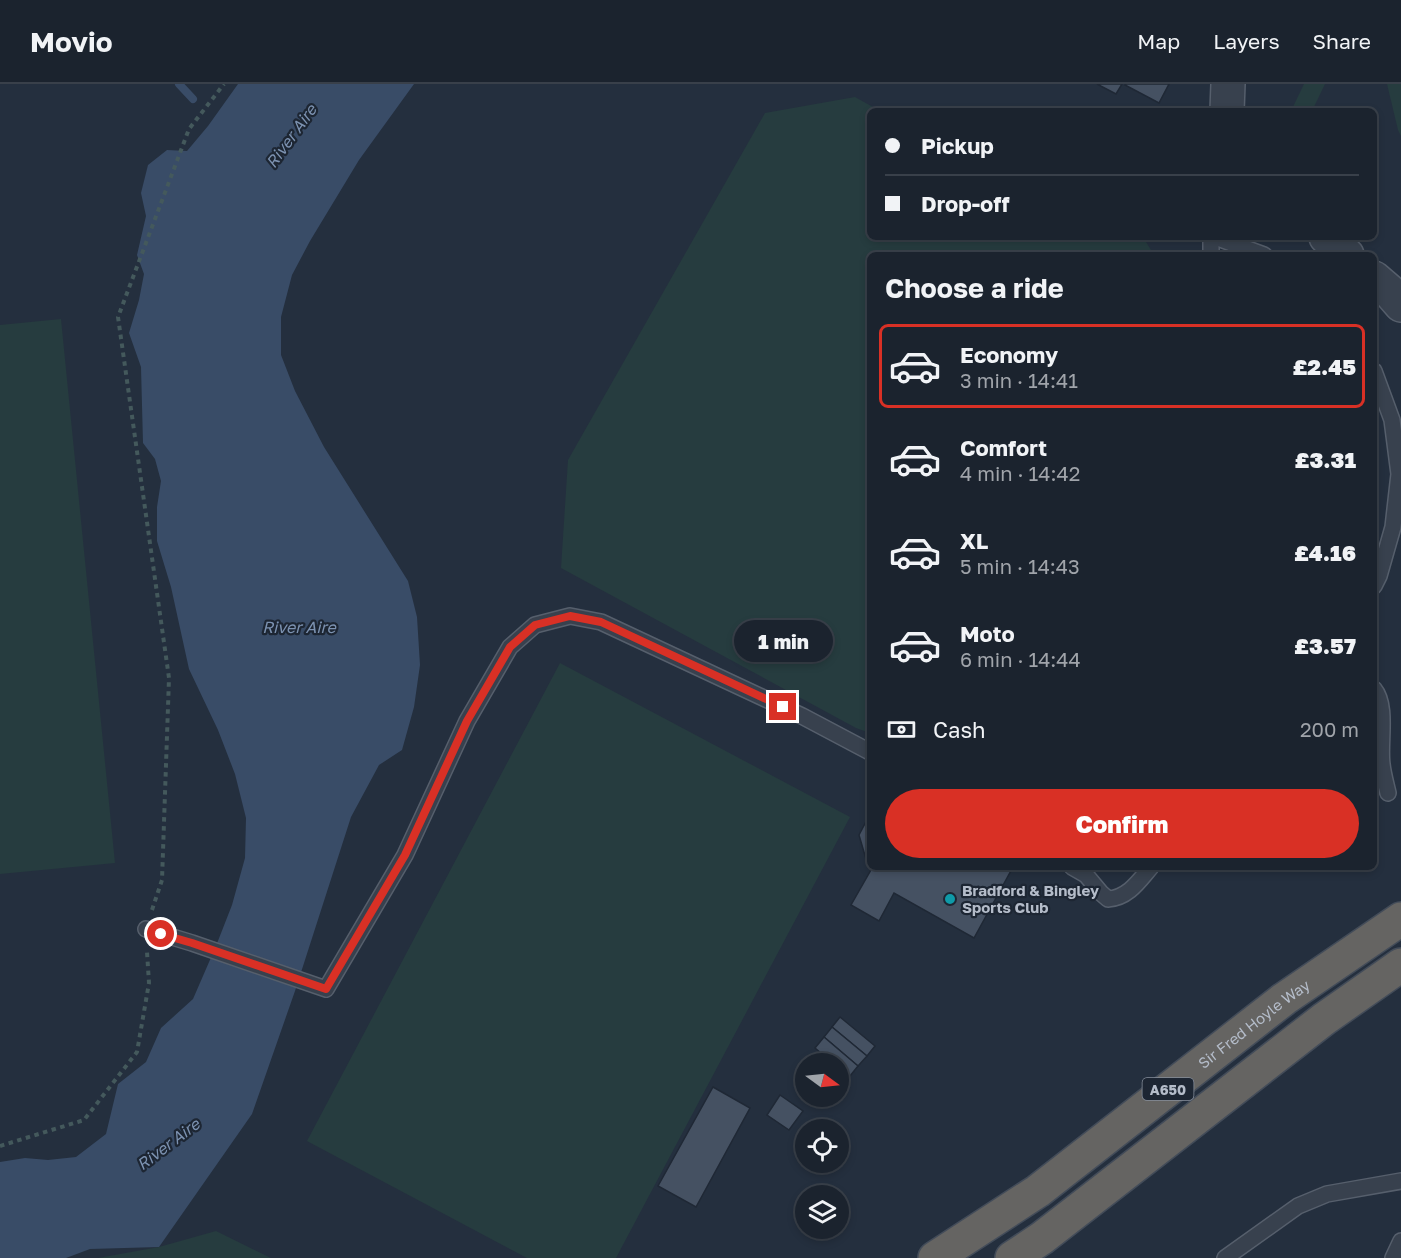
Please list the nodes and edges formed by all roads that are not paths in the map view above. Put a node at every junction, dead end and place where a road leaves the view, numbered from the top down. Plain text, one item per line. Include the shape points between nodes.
1 (1228, 84) edge
2 (1227, 108) edge
3 (1222, 240) edge
4 (1330, 240) edge
5 (1256, 252) edge
6 (1344, 252) edge
7 (1377, 281) edge
8 (1401, 305) edge
9 (1377, 379) edge
10 (1377, 580) edge
11 (1377, 693) edge
12 (867, 750) edge
13 (1388, 793) dead end
14 (1077, 870) edge
15 (1148, 870) edge
16 (1401, 919) edge
17 (146, 929) road end
18 (1401, 965) edge
19 (1401, 1181) edge
20 (1401, 1241) edge
21 (935, 1258) edge
22 (1011, 1258) edge
23 (1225, 1258) edge
24 (1393, 1258) edge

1 - 2 street
3 - 5 lane
4 - 6 street
7 - 8 street
9 - 10 lane via 1392,420 1399,474 1393,527
11 - 13 lane
12 - 17 lane via 601,622 570,616 535,625 510,647 467,721 405,855 326,989
14 - 15 lane via 1108,899 1124,895
16 - 21 highway, Sir Fred Hoyle Way / A650 via 1284,999 1038,1191
18 - 22 highway, A650 via 1324,1019
19 - 23 lane via 1327,1194 1298,1206
20 - 24 lane

